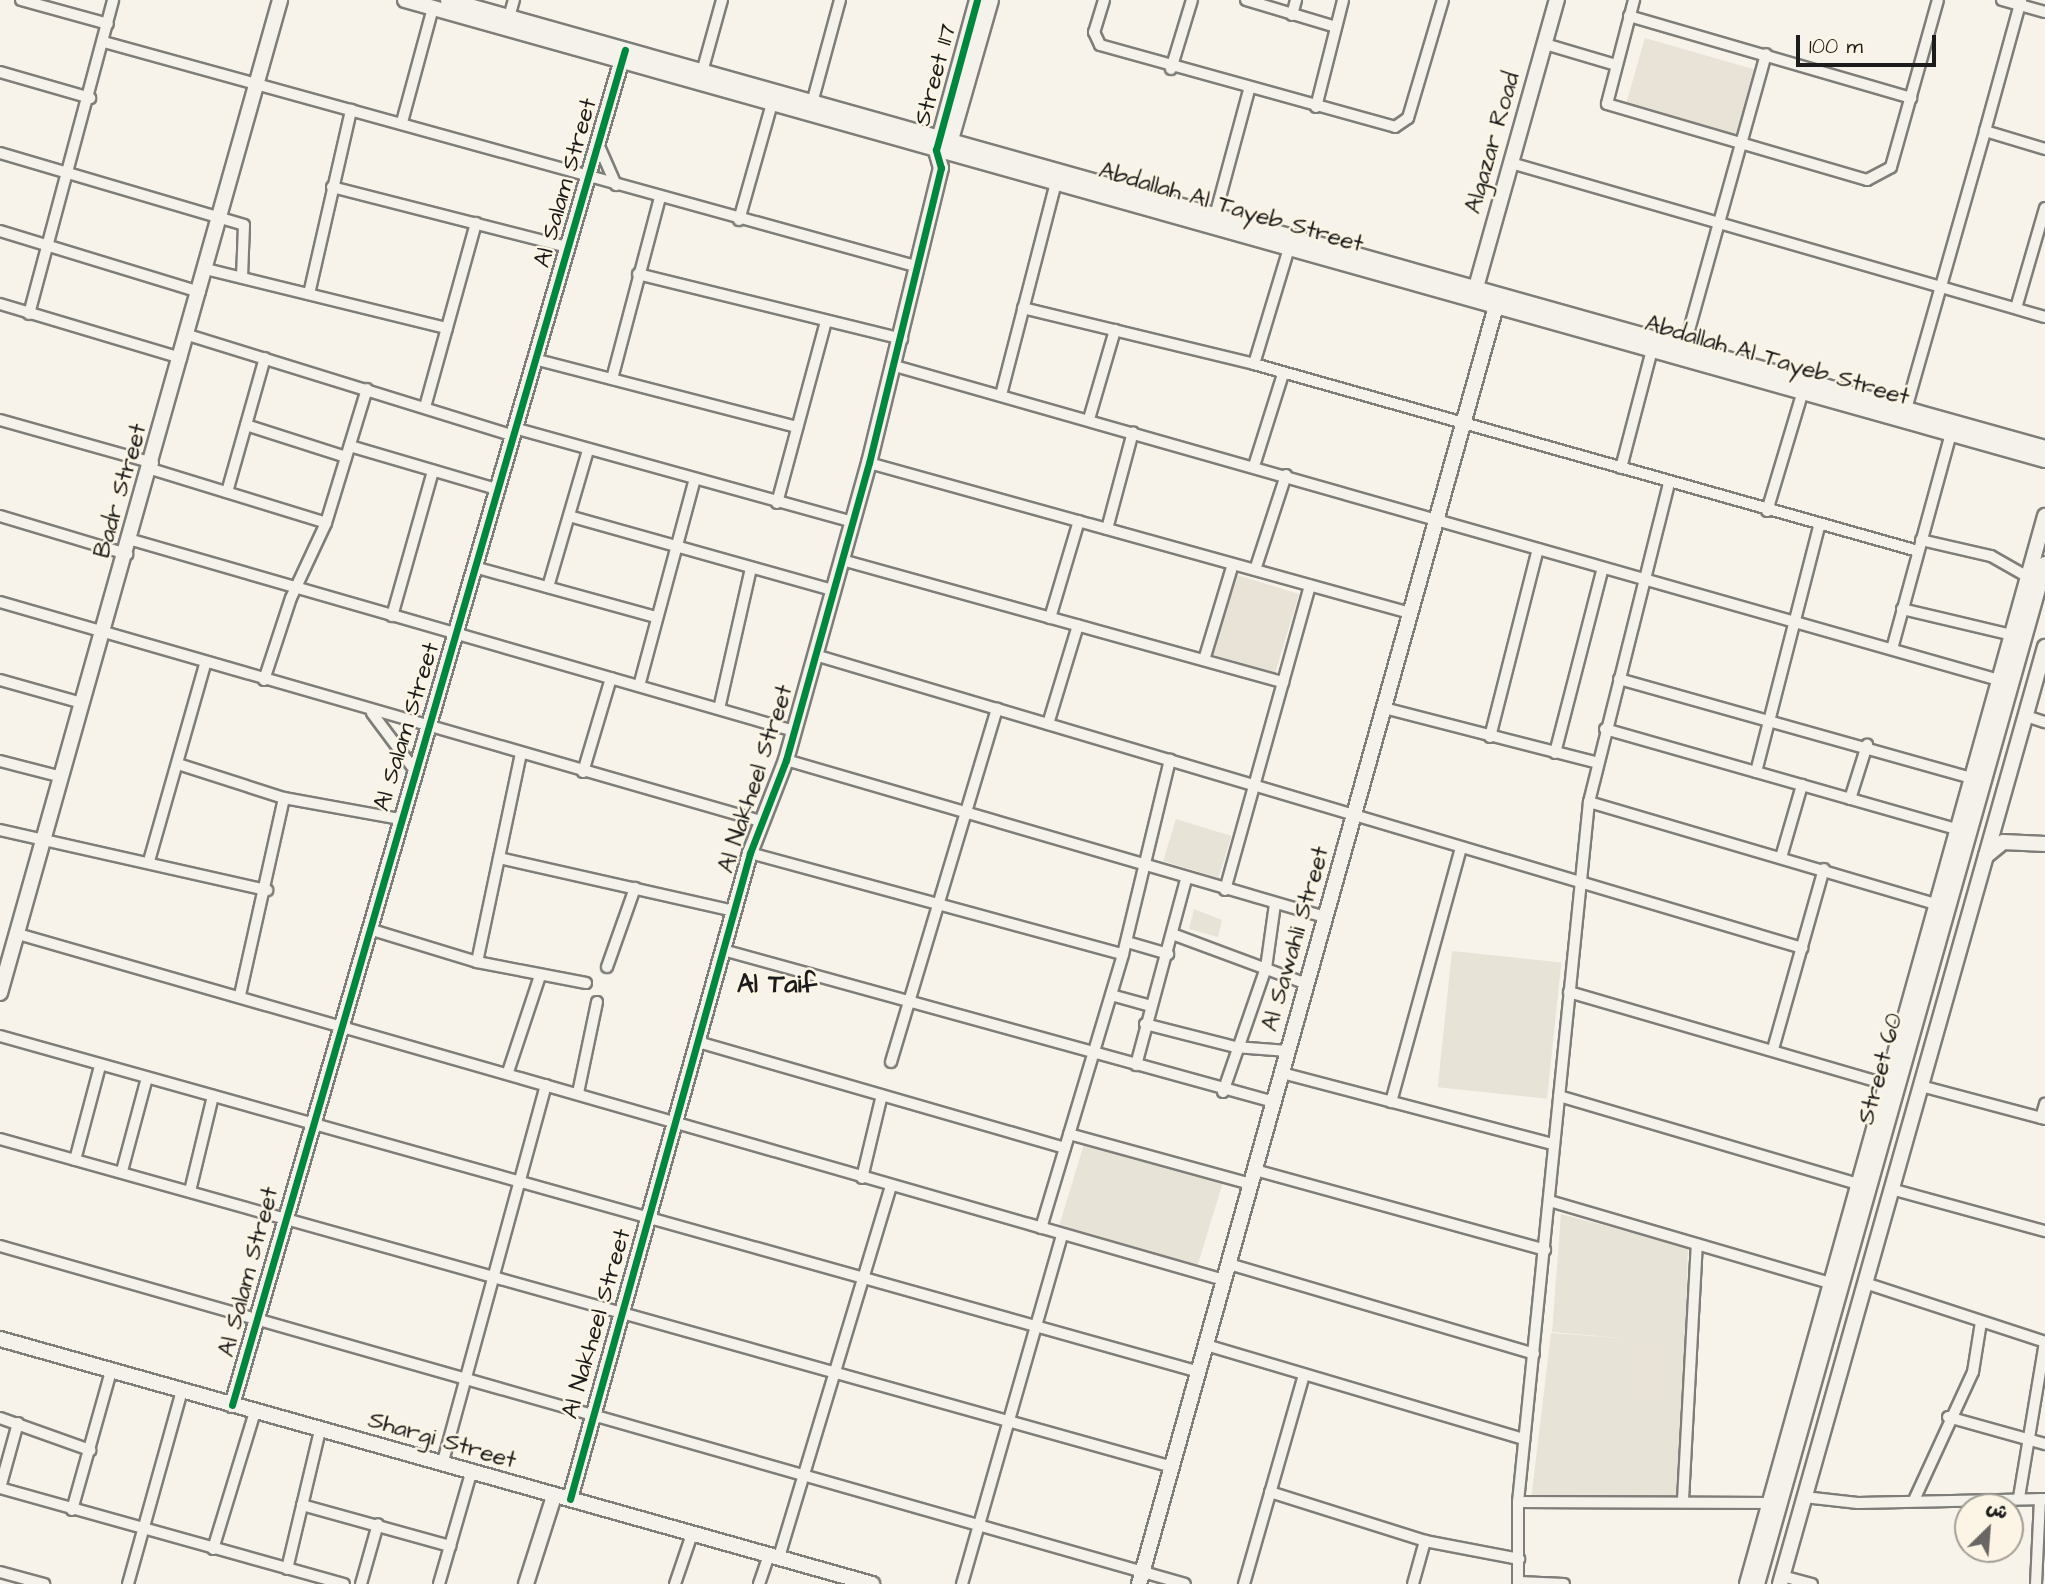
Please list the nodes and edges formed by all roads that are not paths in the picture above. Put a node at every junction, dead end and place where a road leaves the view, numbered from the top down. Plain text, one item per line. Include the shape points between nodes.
1 (21, 0) edge
2 (113, 0) edge
3 (280, 0) edge
4 (405, 0) edge
5 (448, 0) edge
6 (513, 0) edge
7 (722, 0) edge
8 (840, 0) edge
9 (977, 0) edge
10 (991, 0) edge
11 (1104, 0) edge
12 (1192, 0) edge
13 (1245, 0) edge
14 (1296, 0) edge
15 (1343, 0) edge
16 (1443, 0) edge
17 (1557, 0) edge
18 (1633, 0) edge
19 (1938, 0) edge
20 (2002, 0) edge
21 (2021, 3) edge
22 (433, 8) junction
23 (2045, 12) edge
24 (1293, 15) junction
25 (1629, 16) junction
26 (509, 17) junction
27 (108, 24) junction
28 (1336, 27) junction
29 (104, 42) junction
30 (1545, 44) junction
31 (1766, 54) junction
32 (623, 55) junction
33 (1616, 65) junction
34 (1171, 69) junction
35 (0, 72) edge
36 (702, 72) junction
37 (254, 84) junction
38 (1249, 90) junction
39 (90, 98) junction
40 (1911, 98) junction
41 (772, 103) junction
42 (812, 103) junction
43 (1316, 107) junction
44 (351, 110) junction
45 (402, 122) junction
46 (1986, 131) junction
47 (597, 144) junction
48 (1741, 145) junction
49 (942, 148) junction
50 (2045, 149) edge
51 (0, 153) edge
52 (1511, 163) junction
53 (68, 172) junction
54 (588, 176) junction
55 (1056, 183) junction
56 (616, 185) junction
57 (332, 187) junction
58 (1119, 195) junction
59 (660, 197) junction
60 (2045, 208) edge
61 (1215, 216) junction
62 (220, 217) junction
63 (739, 220) junction
64 (476, 223) junction
65 (1719, 223) junction
66 (0, 231) edge
67 (49, 246) junction
68 (567, 247) junction
69 (1289, 248) junction
70 (915, 266) junction
71 (206, 269) junction
72 (638, 274) junction
73 (243, 277) junction
74 (1942, 290) junction
75 (200, 292) junction
76 (309, 294) junction
77 (1474, 294) junction
78 (1497, 301) junction
79 (0, 304) edge
80 (1023, 308) junction
81 (2016, 308) junction
82 (29, 314) junction
83 (2045, 317) edge
84 (826, 321) junction
85 (447, 328) junction
86 (1115, 330) junction
87 (188, 335) junction
88 (902, 339) junction
89 (1653, 344) junction
90 (1684, 348) junction
91 (181, 358) junction
92 (265, 358) junction
93 (534, 359) junction
94 (1254, 364) junction
95 (895, 366) junction
96 (1283, 374) junction
97 (612, 379) junction
98 (367, 389) junction
99 (1803, 391) junction
100 (1001, 395) junction
101 (425, 407) junction
102 (1904, 414) junction
103 (0, 419) edge
104 (1089, 419) junction
105 (246, 425) junction
106 (1463, 425) junction
107 (797, 428) junction
108 (1952, 428) junction
109 (513, 432) junction
110 (1133, 432) junction
111 (2045, 448) edge
112 (588, 450) junction
113 (348, 451) junction
114 (2045, 460) edge
115 (869, 463) junction
116 (152, 466) junction
117 (1254, 466) junction
118 (1621, 468) junction
119 (433, 471) junction
120 (1286, 475) junction
121 (695, 479) junction
122 (1669, 483) junction
123 (496, 489) junction
124 (227, 492) junction
125 (777, 503) junction
126 (1767, 511) junction
127 (0, 516) edge
128 (569, 516) junction
129 (2045, 516) edge
130 (1436, 519) junction
131 (1079, 521) junction
132 (852, 522) junction
133 (326, 523) junction
134 (1819, 526) junction
135 (1107, 529) junction
136 (1919, 545) junction
137 (129, 547) junction
138 (677, 549) junction
139 (1538, 549) junction
140 (842, 560) junction
141 (1233, 564) junction
142 (2045, 564) edge
143 (474, 567) junction
144 (751, 568) junction
145 (1603, 568) junction
146 (1255, 570) junction
147 (1643, 577) junction
148 (2028, 577) junction
149 (1310, 586) junction
150 (548, 587) junction
151 (300, 590) junction
152 (833, 590) junction
153 (0, 602) edge
154 (1902, 609) junction
155 (1410, 613) junction
156 (392, 616) junction
157 (656, 617) junction
158 (1050, 618) junction
159 (1792, 619) junction
160 (1078, 625) junction
161 (103, 632) junction
162 (455, 634) junction
163 (2012, 635) junction
164 (2045, 647) edge
165 (1892, 649) junction
166 (815, 655) junction
167 (1204, 660) junction
168 (205, 664) junction
169 (611, 678) junction
170 (1619, 679) junction
171 (0, 680) edge
172 (264, 680) junction
173 (1999, 680) junction
174 (1283, 682) junction
175 (639, 687) junction
176 (82, 703) junction
177 (1384, 708) junction
178 (719, 709) junction
179 (998, 709) junction
180 (372, 713) junction
181 (2025, 716) junction
182 (1769, 717) junction
183 (2045, 722) edge
184 (1048, 724) junction
185 (424, 727) junction
186 (1605, 729) junction
187 (794, 730) junction
188 (1991, 732) junction
189 (1490, 737) junction
190 (1867, 745) junction
191 (1555, 753) junction
192 (521, 754) junction
193 (786, 760) junction
194 (1170, 760) junction
195 (0, 761) edge
196 (1595, 762) junction
197 (178, 764) junction
198 (413, 768) junction
199 (583, 772) junction
200 (1756, 772) junction
201 (62, 777) junction
202 (1972, 778) junction
203 (1254, 785) junction
204 (1802, 785) junction
205 (284, 798) junction
206 (1850, 799) junction
207 (1589, 802) junction
208 (1999, 811) junction
209 (967, 813) junction
210 (1354, 815) junction
211 (399, 820) junction
212 (760, 821) junction
213 (1957, 829) junction
214 (0, 830) edge
215 (42, 841) junction
216 (2028, 841) junction
217 (2045, 844) edge
218 (1461, 847) junction
219 (750, 853) junction
220 (1782, 854) junction
221 (1986, 857) junction
222 (499, 858) junction
223 (149, 861) junction
224 (1143, 867) junction
225 (1824, 869) junction
226 (1186, 880) junction
227 (1583, 883) junction
228 (635, 888) junction
229 (267, 890) junction
230 (1225, 890) junction
231 (1275, 904) junction
232 (1936, 904) junction
233 (941, 905) junction
234 (734, 911) junction
235 (1325, 917) junction
236 (369, 929) junction
237 (18, 934) junction
238 (1175, 935) junction
239 (1127, 942) junction
240 (1802, 948) junction
241 (723, 950) junction
242 (1123, 954) junction
243 (1168, 954) junction
244 (477, 962) junction
245 (4, 965) edge
246 (607, 967) dead end
247 (1266, 968) junction
248 (540, 976) junction
249 (586, 983) dead end
250 (1307, 984) junction
251 (1569, 992) junction
252 (0, 993) edge
253 (240, 995) junction
254 (1111, 995) junction
255 (913, 1000) junction
256 (597, 1002) dead end
257 (1151, 1006) junction
258 (339, 1023) junction
259 (1145, 1024) junction
260 (0, 1035) edge
261 (698, 1042) junction
262 (1235, 1047) junction
263 (1095, 1049) junction
264 (1773, 1049) junction
265 (1288, 1051) junction
266 (891, 1062) dead end
267 (1136, 1065) junction
268 (100, 1066) junction
269 (508, 1072) junction
270 (1282, 1073) junction
271 (147, 1077) junction
272 (1886, 1084) junction
273 (546, 1085) junction
274 (1921, 1086) junction
275 (1223, 1092) junction
276 (578, 1093) junction
277 (882, 1095) junction
278 (213, 1096) junction
279 (1559, 1096) junction
280 (1274, 1102) junction
281 (1391, 1102) junction
282 (2045, 1104) edge
283 (2043, 1118) edge
284 (309, 1124) junction
285 (677, 1125) junction
286 (1069, 1134) junction
287 (0, 1139) edge
288 (1553, 1144) junction
289 (1065, 1148) junction
290 (75, 1160) junction
291 (121, 1171) junction
292 (1253, 1177) junction
293 (862, 1178) junction
294 (1858, 1184) junction
295 (522, 1186) junction
296 (891, 1186) junction
297 (1891, 1189) junction
298 (190, 1191) junction
299 (1553, 1202) junction
300 (285, 1216) junction
301 (651, 1219) junction
302 (1041, 1228) junction
303 (2045, 1231) edge
304 (1062, 1235) junction
305 (1696, 1244) junction
306 (0, 1246) edge
307 (1545, 1251) junction
308 (1229, 1264) junction
309 (496, 1276) junction
310 (861, 1279) junction
311 (1224, 1280) junction
312 (1830, 1283) junction
313 (1865, 1283) junction
314 (626, 1313) junction
315 (256, 1320) junction
316 (1981, 1322) junction
317 (1036, 1328) junction
318 (0, 1339) edge
319 (1206, 1345) junction
320 (1534, 1354) junction
321 (111, 1371) junction
322 (834, 1371) junction
323 (1199, 1372) junction
324 (1304, 1375) junction
325 (464, 1378) junction
326 (182, 1391) junction
327 (232, 1405) junction
328 (255, 1412) junction
329 (594, 1417) junction
330 (1948, 1417) junction
331 (0, 1418) edge
332 (1009, 1422) junction
333 (18, 1423) junction
334 (320, 1430) junction
335 (1524, 1439) junction
336 (2029, 1440) junction
337 (2045, 1444) edge
338 (90, 1450) junction
339 (442, 1465) junction
340 (1172, 1467) junction
341 (471, 1473) junction
342 (803, 1476) junction
343 (1270, 1492) junction
344 (2020, 1493) edge
345 (554, 1496) junction
346 (1804, 1497) junction
347 (2024, 1497) edge
348 (1915, 1498) junction
349 (1954, 1498) edge
350 (570, 1499) junction
351 (2043, 1499) edge
352 (1682, 1500) junction
353 (1518, 1502) junction
354 (1769, 1503) junction
355 (302, 1504) junction
356 (72, 1510) junction
357 (378, 1524) junction
358 (979, 1526) junction
359 (145, 1531) junction
360 (692, 1534) junction
361 (1425, 1541) junction
362 (450, 1546) junction
363 (213, 1549) junction
364 (774, 1556) junction
365 (1519, 1559) junction
366 (287, 1569) junction
367 (0, 1572) edge
368 (1141, 1578) edge
369 (835, 1579) edge
370 (1781, 1580) edge
371 (1519, 1583) edge
372 (44, 1584) edge
373 (128, 1584) edge
374 (344, 1584) edge
375 (361, 1584) edge
376 (439, 1584) edge
377 (526, 1584) edge
378 (675, 1584) edge
379 (759, 1584) edge
380 (872, 1584) edge
381 (962, 1584) edge
382 (1185, 1584) edge
383 (1244, 1584) edge
384 (1413, 1584) edge
385 (1564, 1584) edge
386 (1746, 1584) edge
387 (1758, 1584) edge
388 (1812, 1584) edge
389 (2036, 1584) edge

1 - 27 street
2 - 27 street
3 - 37 street, Badr Street
4 - 22 street, Abdallah Al Tayeb Street
5 - 26 street, Abdallah Al Tayeb Street
6 - 26 street
7 - 36 street
8 - 42 street
9 - 49 street, Street 117
10 - 49 street, Street 117
11 - 34 street via 1094,32 1100,45
12 - 34 street
13 - 24 street
14 - 24 street
15 - 28 street
16 - 43 street via 1404,126
17 - 30 street, Algazar Road
18 - 25 street
19 - 40 street
20 - 21 street
21 - 23 street
21 - 46 street
22 - 32 street, Abdallah Al Tayeb Street
22 - 45 street
24 - 28 street
25 - 31 street
25 - 33 street
26 - 32 street, Abdallah Al Tayeb Street
27 - 29 street
28 - 43 street
29 - 37 street
29 - 39 street
30 - 33 street
30 - 52 street, Algazar Road
31 - 40 street
31 - 48 street
32 - 36 street, Abdallah Al Tayeb Street
32 - 41 street, Abdallah Al Tayeb Street
32 - 47 street, Al Salam Street
33 - 48 street via 1608,104
34 - 38 street
35 - 39 street
36 - 42 street, Abdallah Al Tayeb Street
37 - 44 street
37 - 62 street, Badr Street
38 - 43 street
38 - 61 street
39 - 53 street
40 - 48 street via 1891,167 1874,179
41 - 49 street, Abdallah Al Tayeb Street
41 - 63 street
42 - 49 street, Abdallah Al Tayeb Street
44 - 45 street
44 - 57 street
45 - 54 street
46 - 50 street
46 - 74 street
47 - 54 street, Al Salam Street
47 - 56 street
48 - 65 street
49 - 55 street, Abdallah Al Tayeb Street
49 - 58 street, Abdallah Al Tayeb Street
49 - 70 street, Al Nakheel Street
51 - 53 street
52 - 65 street
52 - 77 street, Algazar Road
53 - 62 street
53 - 67 street
54 - 56 street
54 - 68 street, Al Salam Street
55 - 58 street, Abdallah Al Tayeb Street
55 - 80 street
56 - 59 street
57 - 64 street
57 - 76 street
58 - 61 street, Abdallah Al Tayeb Street
58 - 69 street, Abdallah Al Tayeb Street
59 - 63 street
59 - 72 street
60 - 81 street
61 - 77 street, Abdallah Al Tayeb Street
62 - 71 street, Badr Street
62 - 73 street via 248,230
63 - 70 street
64 - 68 street
64 - 85 street
65 - 74 street
65 - 90 street
66 - 67 street
67 - 75 street
67 - 82 street
68 - 93 street, Al Salam Street
69 - 77 street, Abdallah Al Tayeb Street
69 - 94 street
70 - 88 street, Al Nakheel Street
71 - 73 street
71 - 75 street, Badr Street
72 - 84 street
72 - 97 street
73 - 76 street
74 - 81 street
74 - 102 street
75 - 87 street, Badr Street
76 - 85 street
77 - 78 street, Abdallah Al Tayeb Street
78 - 89 street, Abdallah Al Tayeb Street
78 - 106 street, Al Sawahli Street
79 - 82 street
80 - 86 street
80 - 100 street
81 - 83 street
82 - 91 street
84 - 88 street
84 - 107 street
85 - 101 street
86 - 94 street
86 - 104 street
87 - 91 street, Badr Street
87 - 92 street
88 - 95 street, Al Nakheel Street
89 - 90 street, Abdallah Al Tayeb Street
89 - 99 street, Abdallah Al Tayeb Street
89 - 118 street
90 - 102 street, Abdallah Al Tayeb Street
91 - 116 street, Badr Street
92 - 98 street
92 - 105 street
93 - 97 street
93 - 109 street, Al Salam Street
94 - 96 street
95 - 100 street
95 - 115 street, Al Nakheel Street
96 - 106 street
96 - 117 street
97 - 107 street
98 - 101 street
98 - 113 street
99 - 102 street, Abdallah Al Tayeb Street
99 - 126 street
100 - 104 street
101 - 109 street
102 - 108 street, Abdallah Al Tayeb Street
103 - 116 street
104 - 110 street
105 - 113 street
105 - 124 street
106 - 118 street
106 - 130 street, Al Sawahli Street
107 - 125 street
108 - 111 street, Abdallah Al Tayeb Street
108 - 114 street, Abdallah Al Tayeb Street
108 - 136 street
109 - 112 street
109 - 123 street, Al Salam Street
110 - 117 street
110 - 135 street
112 - 121 street
112 - 128 street
113 - 119 street
113 - 133 street
115 - 131 street
115 - 132 street, Al Nakheel Street
116 - 124 street
116 - 137 street, Badr Street
117 - 120 street
118 - 122 street
119 - 123 street
119 - 156 street
120 - 130 street
120 - 146 street
121 - 125 street
121 - 138 street
122 - 126 street
122 - 147 street
123 - 143 street, Al Salam Street
124 - 133 street
125 - 132 street
126 - 134 street
127 - 137 street
128 - 138 street
128 - 150 street
129 - 148 street
130 - 139 street
130 - 155 street, Al Sawahli Street
131 - 135 street
131 - 158 street
132 - 140 street, Al Nakheel Street
133 - 151 street
134 - 136 street
134 - 159 street
135 - 141 street
136 - 148 street via 1992,556
136 - 154 street
137 - 151 street
137 - 161 street, Badr Street
138 - 144 street
138 - 157 street
139 - 145 street
139 - 189 street
140 - 152 street, Al Nakheel Street
140 - 158 street
141 - 146 street
141 - 167 street
142 - 188 street, Street 60
143 - 150 street
143 - 162 street, Al Salam Street
144 - 152 street
144 - 178 street
145 - 147 street
145 - 191 street
146 - 149 street
147 - 159 street
147 - 170 street
148 - 163 street
149 - 155 street
149 - 174 street
150 - 157 street
151 - 156 street
151 - 172 street via 290,598
152 - 166 street, Al Nakheel Street
153 - 161 street
154 - 163 street
154 - 165 street
155 - 177 street, Al Sawahli Street
156 - 162 street
157 - 175 street
158 - 160 street
159 - 165 street
159 - 182 street
160 - 167 street
160 - 184 street
161 - 168 street
161 - 176 street, Badr Street
162 - 169 street
162 - 185 street, Al Salam Street
163 - 173 street
164 - 181 street, Street 60
165 - 173 street
166 - 179 street
166 - 187 street, Al Nakheel Street
167 - 174 street
168 - 172 street
168 - 197 street
169 - 175 street
169 - 199 street
170 - 182 street
170 - 186 street
171 - 176 street
172 - 180 street
173 - 188 street
174 - 203 street
175 - 178 street
176 - 201 street, Badr Street
177 - 189 street
177 - 210 street, Al Sawahli Street
178 - 187 street
179 - 184 street
179 - 209 street
180 - 185 street
180 - 198 street
181 - 183 street
181 - 208 street, Street 60
182 - 190 street
182 - 200 street
184 - 194 street
185 - 192 street
185 - 198 street, Al Salam Street
186 - 196 street
186 - 200 street
187 - 193 street, Al Nakheel Street
188 - 202 street
188 - 387 street, Street 60
189 - 191 street
190 - 202 street
190 - 206 street
191 - 196 street
192 - 199 street
192 - 222 street
193 - 209 street
193 - 212 street, Al Nakheel Street
194 - 203 street
194 - 224 street
195 - 201 street
196 - 207 street
197 - 205 street
197 - 223 street
198 - 211 street, Al Salam Street
199 - 212 street
200 - 204 street
201 - 215 street, Badr Street
202 - 213 street
203 - 210 street
203 - 230 street
204 - 206 street
204 - 220 street
205 - 211 street
205 - 229 street
206 - 213 street
207 - 220 street
207 - 227 street
208 - 216 street via 2003,826
208 - 221 street, Street 60
209 - 224 street
209 - 233 street
210 - 218 street
210 - 235 street, Al Sawahli Street
211 - 236 street, Al Salam Street
212 - 219 street, Al Nakheel Street
213 - 232 street
214 - 215 street
215 - 223 street
215 - 237 street, Badr Street
216 - 217 street
216 - 221 street via 2003,842
218 - 227 street
218 - 281 street
219 - 233 street
219 - 234 street, Al Nakheel Street
220 - 225 street
221 - 274 street, Street 60
222 - 228 street
222 - 244 street
223 - 229 street
224 - 226 street
224 - 239 street
225 - 232 street
225 - 240 street
226 - 230 street
226 - 238 street
227 - 240 street
227 - 251 street
228 - 234 street
228 - 246 street
229 - 253 street
230 - 231 street
231 - 235 street
231 - 247 street
232 - 272 street
233 - 242 street
233 - 255 street
234 - 241 street, Al Nakheel Street
235 - 250 street, Al Sawahli Street
236 - 244 street
236 - 258 street, Al Salam Street
237 - 245 street, Badr Street
237 - 253 street
238 - 243 street
238 - 247 street
239 - 242 street
239 - 243 street
240 - 264 street
241 - 255 street
241 - 261 street, Al Nakheel Street
242 - 254 street
243 - 257 street
244 - 248 street
245 - 252 street, Badr Street
247 - 250 street
247 - 262 street
248 - 249 street
248 - 269 street
250 - 265 street, Al Sawahli Street
251 - 264 street
251 - 279 street
253 - 258 street
254 - 257 street
254 - 263 street
255 - 263 street
255 - 266 street
256 - 276 street
257 - 259 street
258 - 269 street
258 - 284 street, Al Salam Street
259 - 262 street
259 - 267 street
260 - 268 street
261 - 277 street
261 - 285 street, Al Nakheel Street
262 - 265 street
262 - 275 street
263 - 267 street
263 - 286 street
264 - 272 street
265 - 270 street, Al Sawahli Street
267 - 275 street
268 - 271 street
268 - 290 street
269 - 273 street
270 - 280 street, Al Sawahli Street
270 - 281 street
271 - 278 street
271 - 291 street
272 - 294 street
273 - 276 street
273 - 295 street
274 - 283 street
274 - 297 street, Street 60
275 - 280 street
276 - 285 street
277 - 289 street
277 - 293 street
278 - 284 street
278 - 298 street
279 - 288 street
279 - 294 street
280 - 292 street, Al Sawahli Street
281 - 288 street
282 - 283 street
284 - 295 street
284 - 300 street, Al Salam Street
285 - 293 street
285 - 301 street, Al Nakheel Street
286 - 289 street
286 - 292 street
287 - 290 street
288 - 299 street
289 - 302 street
290 - 291 street
291 - 298 street
292 - 307 street
292 - 308 street, Al Sawahli Street
293 - 296 street
294 - 312 street
295 - 301 street
295 - 309 street
296 - 302 street
296 - 310 street
297 - 303 street
297 - 313 street, Street 60
298 - 300 street
299 - 305 street
299 - 307 street
300 - 309 street
300 - 315 street, Al Salam Street
301 - 310 street
301 - 314 street, Al Nakheel Street
302 - 304 street
304 - 311 street
304 - 317 street
305 - 312 street
305 - 352 street
306 - 315 street
307 - 320 street
308 - 311 street, Al Sawahli Street
308 - 320 street
309 - 314 street
309 - 325 street
310 - 317 street
310 - 322 street
311 - 319 street, Al Sawahli Street
312 - 354 street
313 - 316 street
313 - 346 street, Street 60
314 - 322 street
314 - 329 street, Al Nakheel Street
315 - 325 street
315 - 327 street, Al Salam Street
316 - 330 street via 1973,1373
316 - 336 street via 2045,1342
317 - 323 street
317 - 332 street
318 - 321 street, Shargi Street
319 - 323 street, Al Sawahli Street
319 - 324 street
320 - 335 street
321 - 326 street, Shargi Street
321 - 338 street
322 - 332 street
322 - 342 street
323 - 340 street, Al Sawahli Street
324 - 335 street
324 - 343 street
325 - 329 street
325 - 339 street
326 - 327 street, Shargi Street
326 - 359 street
327 - 328 street, Shargi Street
328 - 334 street, Shargi Street
328 - 363 street
329 - 342 street
329 - 350 street, Al Nakheel Street
330 - 336 street
330 - 348 street
331 - 333 street
332 - 340 street
332 - 358 street
333 - 338 street
333 - 356 street via 0,1488
334 - 339 street, Shargi Street
334 - 355 street
335 - 353 street
336 - 337 street
336 - 344 street
338 - 356 street
339 - 341 street, Shargi Street
340 - 368 street, Al Sawahli Street
341 - 345 street, Shargi Street
341 - 362 street
342 - 358 street
342 - 364 street
343 - 361 street
343 - 383 street
345 - 350 street, Shargi Street
345 - 377 street
346 - 348 street via 1858,1503
346 - 370 street, Street 60
347 - 351 street
348 - 349 street
350 - 360 street, Shargi Street
351 - 389 street
352 - 353 street
352 - 354 street
353 - 365 street
354 - 386 street
355 - 357 street
355 - 366 street
356 - 359 street
357 - 362 street
357 - 375 street
358 - 368 street
358 - 381 street
359 - 363 street
359 - 373 street
360 - 364 street, Shargi Street
360 - 378 street
361 - 365 street
361 - 384 street
362 - 376 street
363 - 366 street
364 - 369 street, Shargi Street
364 - 379 street
365 - 371 street
366 - 374 street
367 - 372 street
368 - 382 street
369 - 380 street, Shargi Street
370 - 388 street
371 - 385 street

